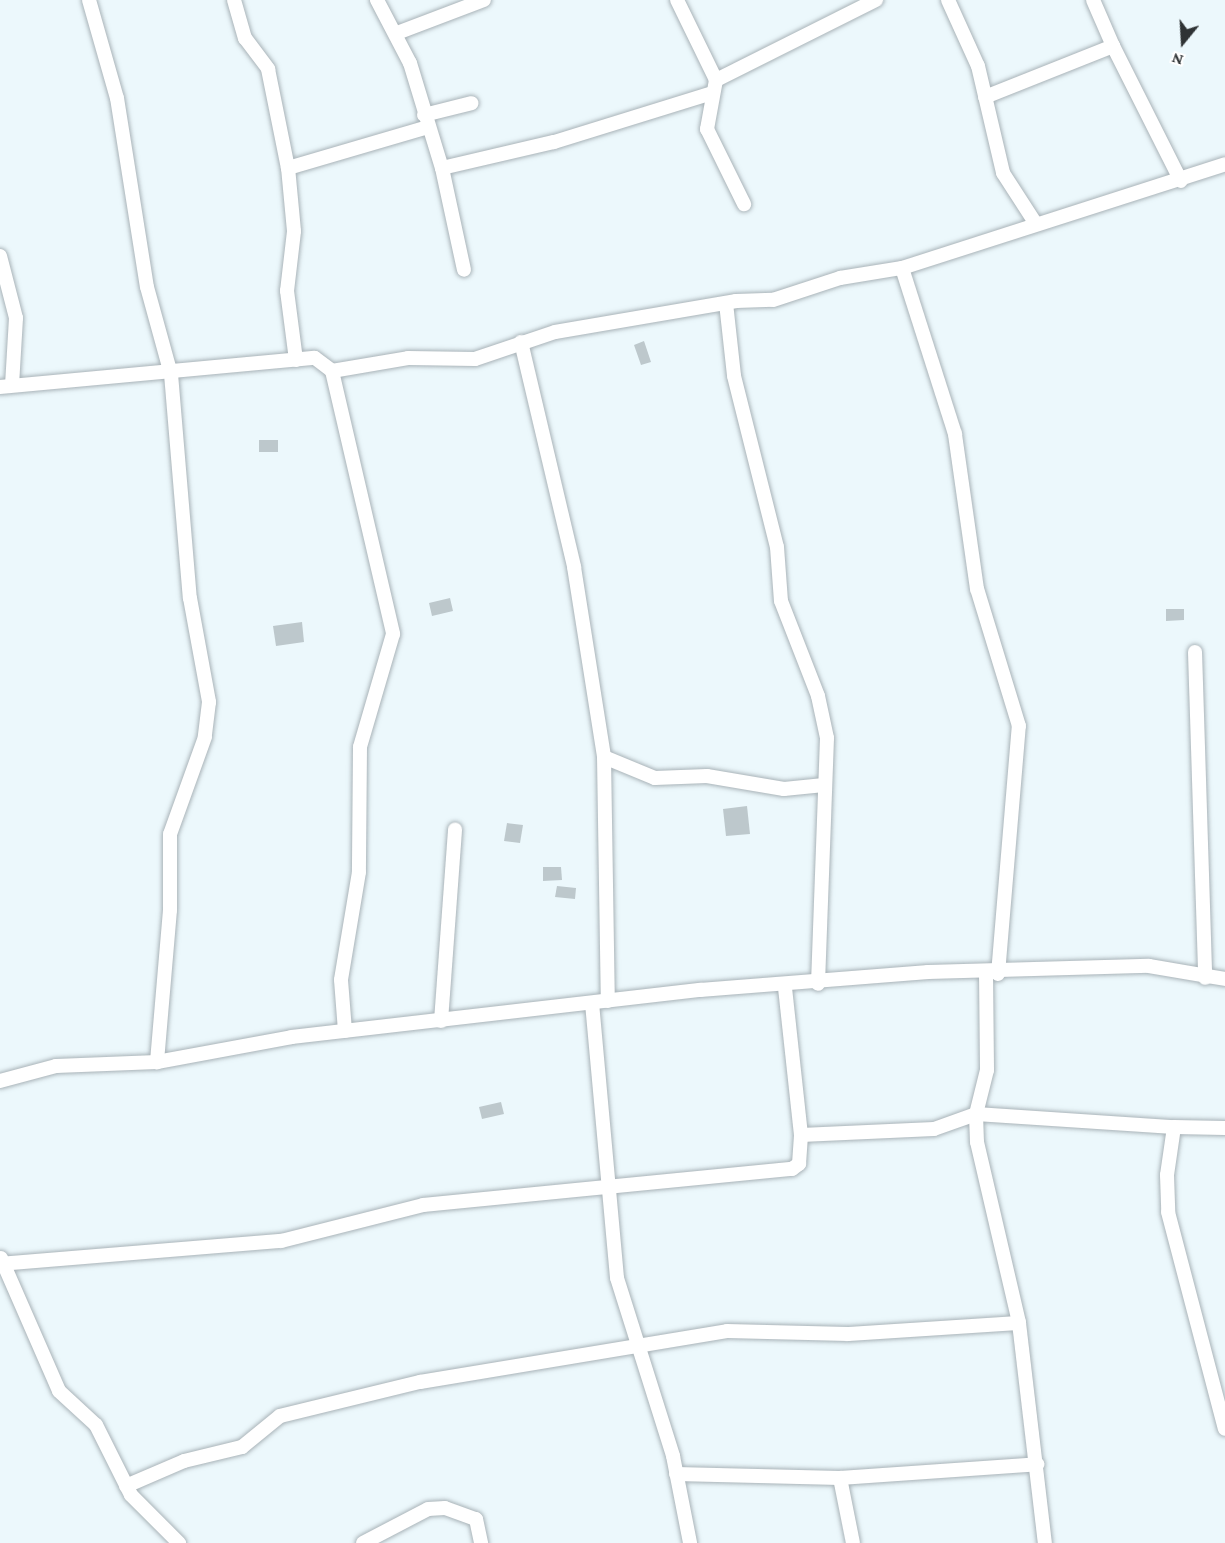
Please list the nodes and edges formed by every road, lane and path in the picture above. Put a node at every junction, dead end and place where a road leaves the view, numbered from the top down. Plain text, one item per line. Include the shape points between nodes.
1 (89, 0) edge
2 (234, 0) edge
3 (377, 0) edge
4 (484, 0) edge
5 (677, 0) edge
6 (876, 0) edge
7 (948, 0) edge
8 (1093, 0) edge
9 (397, 33) junction
10 (1113, 46) junction
11 (714, 87) junction
12 (985, 97) junction
13 (472, 103) dead end
14 (426, 121) junction
15 (1225, 164) edge
16 (288, 168) junction
17 (442, 168) junction
18 (1181, 181) junction
19 (744, 204) dead end
20 (1036, 224) junction
21 (0, 256) edge
22 (902, 268) junction
23 (464, 270) dead end
24 (726, 303) junction
25 (521, 342) junction
26 (296, 360) junction
27 (332, 371) junction
28 (171, 374) junction
29 (3, 387) edge
30 (1195, 652) dead end
31 (604, 757) junction
32 (824, 785) junction
33 (455, 830) dead end
34 (992, 974) junction
35 (1205, 978) junction
36 (1225, 979) edge
37 (818, 984) junction
38 (785, 987) junction
39 (608, 1001) junction
40 (592, 1003) junction
41 (441, 1021) junction
42 (345, 1031) junction
43 (157, 1062) junction
44 (0, 1080) edge
45 (976, 1114) junction
46 (1174, 1127) junction
47 (1225, 1128) edge
48 (801, 1135) junction
49 (612, 1188) junction
50 (1, 1261) edge
51 (1019, 1323) junction
52 (638, 1346) junction
53 (1225, 1429) edge
54 (1038, 1464) junction
55 (676, 1474) junction
56 (840, 1478) junction
57 (126, 1486) junction
58 (179, 1543) edge
59 (363, 1543) edge
60 (482, 1543) edge
61 (690, 1543) edge
62 (853, 1543) edge
63 (1045, 1543) edge

1 - 28 street via 117,98 147,287
2 - 16 street via 245,38 268,69
3 - 9 street
4 - 9 street
5 - 11 street
6 - 11 street
7 - 12 street via 978,66
8 - 10 street
9 - 14 street
10 - 12 street
10 - 18 street
11 - 17 street via 554,142
11 - 19 street via 707,129
12 - 20 street via 1003,173
13 - 14 street
14 - 16 street
14 - 17 street
15 - 18 street
16 - 26 street via 294,220 287,291
17 - 23 street
18 - 20 street
20 - 22 street
21 - 29 street via 16,318
22 - 24 street via 840,278 773,300
22 - 34 street via 955,435 977,589 1019,726
24 - 25 street
24 - 32 street via 734,376 777,547 781,601 818,696 827,738
25 - 27 street via 475,359 408,358
25 - 31 street via 574,567
26 - 27 street via 323,360
26 - 28 street
27 - 42 street via 393,634 360,747 359,872 341,980
28 - 29 street
28 - 43 street via 174,453 187,514 190,598 209,702 205,737 170,834 171,910
30 - 35 street
31 - 32 street via 655,778 707,776 784,789
31 - 39 street
32 - 37 street
33 - 41 street
34 - 35 street via 1171,967
34 - 37 street via 928,972
34 - 45 street via 987,1070
35 - 36 street
37 - 38 street
38 - 39 street
38 - 48 street
39 - 40 street
40 - 41 street
40 - 49 street
41 - 42 street
42 - 43 street
43 - 44 street via 56,1066
45 - 46 street
45 - 48 street via 934,1129
45 - 51 street via 982,1171
46 - 47 street
46 - 53 street via 1168,1212
48 - 49 street via 799,1164 792,1169
49 - 50 street via 423,1205 281,1241
49 - 52 street via 613,1257
50 - 57 street via 59,1391 104,1437
51 - 52 street via 848,1334 726,1331
51 - 54 street
52 - 55 street
52 - 57 street via 357,1395 280,1416 242,1447 184,1461
54 - 56 street
54 - 63 street
55 - 56 street
55 - 61 street
56 - 62 street
57 - 58 street
59 - 60 street via 428,1509 445,1508 476,1519

